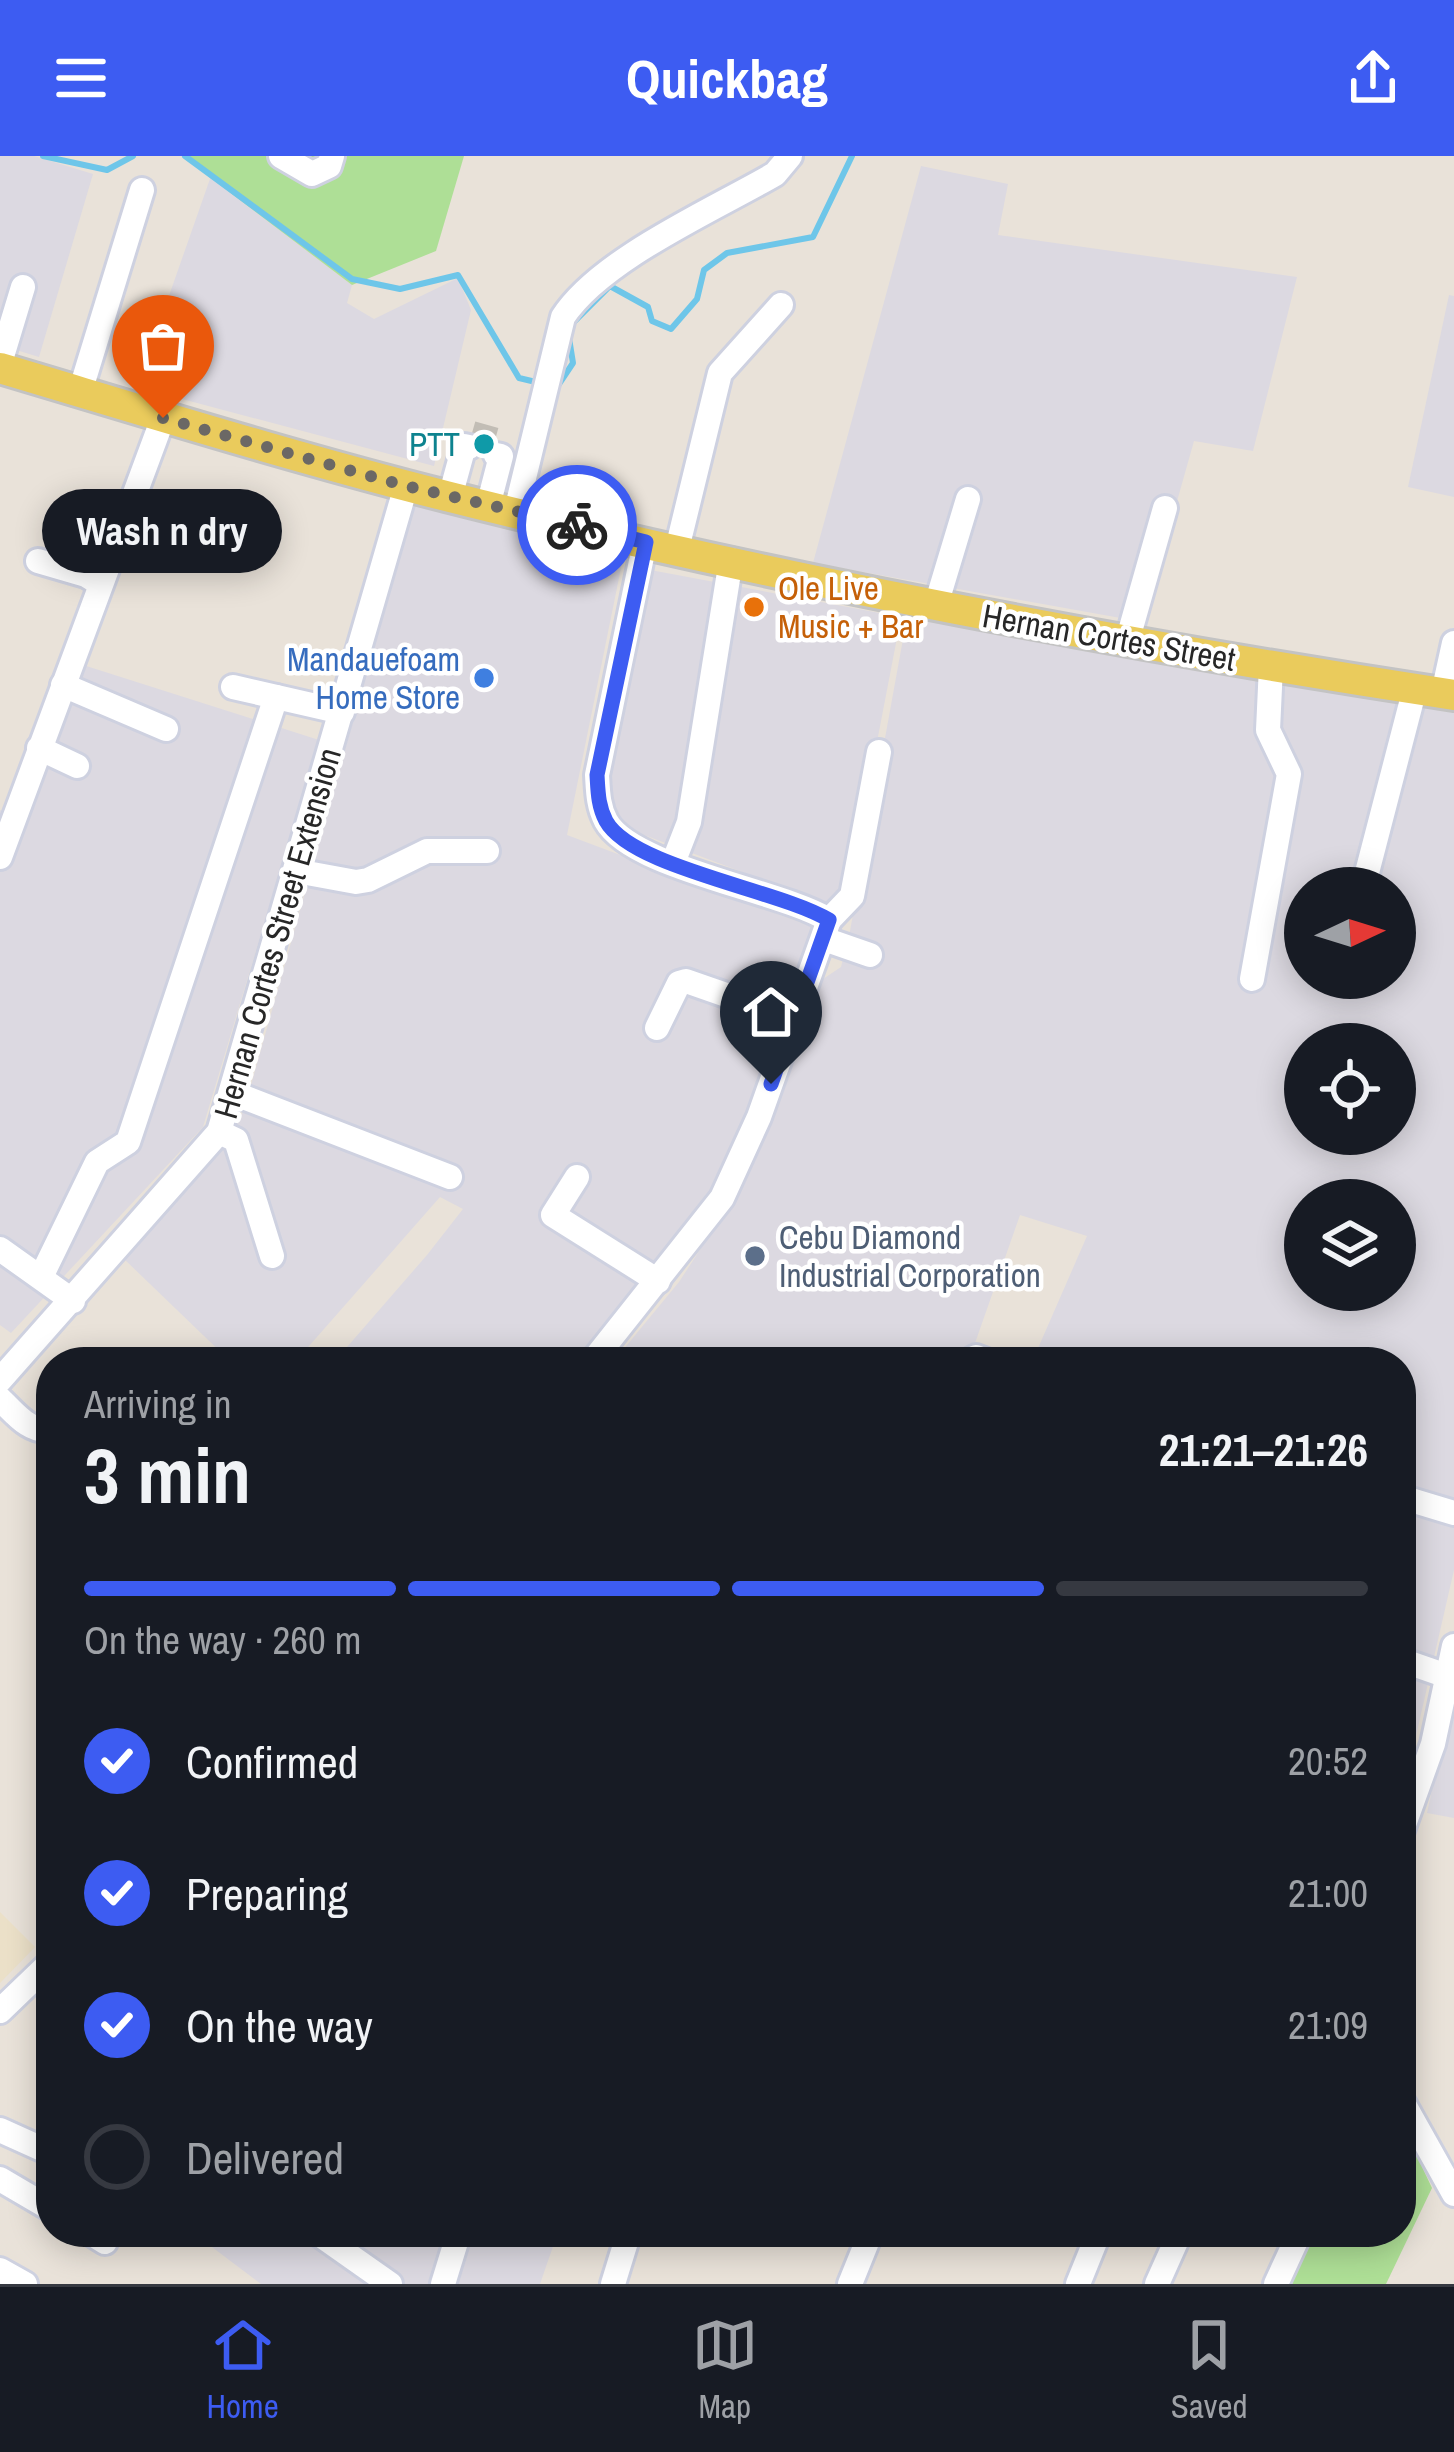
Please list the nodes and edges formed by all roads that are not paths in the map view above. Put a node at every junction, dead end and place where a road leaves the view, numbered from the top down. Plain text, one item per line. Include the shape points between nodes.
1 (280, 156) edge
2 (332, 156) edge
3 (790, 156) edge
4 (142, 190) dead end
5 (22, 286) dead end
6 (781, 305) dead end
7 (0, 365) edge
8 (80, 392) junction
9 (163, 418) junction
10 (468, 442) dead end
11 (499, 451) dead end
12 (406, 486) junction
13 (450, 497) junction
14 (968, 499) dead end
15 (502, 508) junction
16 (1165, 508) dead end
17 (646, 542) junction
18 (677, 549) junction
19 (731, 560) junction
20 (38, 561) dead end
21 (98, 583) junction
22 (935, 605) junction
23 (1127, 642) junction
24 (1454, 644) edge
25 (1271, 666) junction
26 (63, 685) junction
27 (233, 687) dead end
28 (1437, 692) edge
29 (276, 697) junction
30 (342, 712) junction
31 (166, 729) dead end
32 (39, 748) junction
33 (879, 752) dead end
34 (77, 766) dead end
35 (487, 851) dead end
36 (0, 857) edge
37 (673, 863) junction
38 (1371, 867) edge
39 (296, 871) junction
40 (827, 929) junction
41 (870, 955) dead end
42 (1252, 979) dead end
43 (794, 1019) junction
44 (657, 1028) dead end
45 (233, 1093) junction
46 (219, 1132) junction
47 (450, 1177) dead end
48 (578, 1177) dead end
49 (0, 1249) edge
50 (272, 1256) dead end
51 (40, 1277) junction
52 (658, 1281) junction
53 (73, 1301) junction
54 (604, 1347) edge
55 (0, 1380) edge
56 (0, 1399) edge
57 (36, 1429) edge
58 (1416, 1502) edge
59 (1454, 1514) edge
60 (1454, 1646) edge
61 (1416, 1665) edge
62 (1448, 1676) junction
63 (1443, 1748) edge
64 (1416, 1803) edge
65 (36, 1976) edge
66 (0, 2011) edge
67 (1416, 2126) edge
68 (0, 2130) edge
69 (36, 2146) edge
70 (0, 2179) edge
71 (1447, 2183) edge
72 (36, 2200) edge
73 (337, 2247) edge
74 (454, 2247) edge
75 (624, 2247) edge
76 (865, 2247) edge
77 (1093, 2247) edge
78 (1174, 2247) edge
79 (1293, 2247) edge
80 (0, 2270) edge
81 (25, 2284) edge
82 (390, 2284) edge
83 (442, 2284) edge
84 (613, 2284) edge
85 (850, 2284) edge
86 (1078, 2284) edge
87 (1157, 2284) edge
88 (1276, 2284) edge

1 - 2 street via 312,174
3 - 15 street via 775,174 577,295
4 - 8 street
5 - 7 street
6 - 18 street via 720,373
7 - 8 main road, Hernan Cortes Street
8 - 9 main road, Hernan Cortes Street
9 - 12 main road, Hernan Cortes Street
9 - 21 street
10 - 13 street
11 - 15 street
12 - 13 main road, Hernan Cortes Street
12 - 30 street, Hernan Cortes Street Extension
13 - 15 main road, Hernan Cortes Street
14 - 22 street
15 - 17 main road, Hernan Cortes Street
16 - 23 street
17 - 18 main road, Hernan Cortes Street
17 - 37 street via 597,775 598,803 622,839
18 - 19 main road, Hernan Cortes Street
19 - 22 main road, Hernan Cortes Street
19 - 37 street via 689,822
20 - 21 street
21 - 26 street
22 - 23 main road, Hernan Cortes Street
23 - 25 main road, Hernan Cortes Street
24 - 28 street
25 - 28 main road, Hernan Cortes Street
25 - 42 street via 1268,730 1289,774
26 - 31 street
26 - 32 street
27 - 29 street
28 - 38 street
29 - 30 street
29 - 51 street via 128,1142 97,1162
30 - 39 street, Hernan Cortes Street Extension
32 - 34 street
32 - 36 street
33 - 40 street via 852,896
35 - 39 street via 427,851 356,882
37 - 40 street
39 - 45 street, Hernan Cortes Street Extension
40 - 41 street
40 - 43 street
43 - 44 street via 686,981
43 - 52 street via 722,1198
45 - 46 street, Hernan Cortes Street Extension
45 - 47 street
46 - 50 street via 236,1140
46 - 53 street, Hernan Cortes Street Extension
48 - 52 street via 553,1215
49 - 51 street
51 - 53 street
52 - 54 street
53 - 55 street, Hernan Cortes Street Extension
56 - 57 street
58 - 59 street
60 - 62 street
61 - 62 street
62 - 63 street
63 - 64 street
65 - 66 street
67 - 71 street
68 - 69 street
70 - 72 street
73 - 82 street
74 - 83 street
75 - 84 street
76 - 85 street
77 - 86 street
78 - 87 street
79 - 88 street
80 - 81 street

